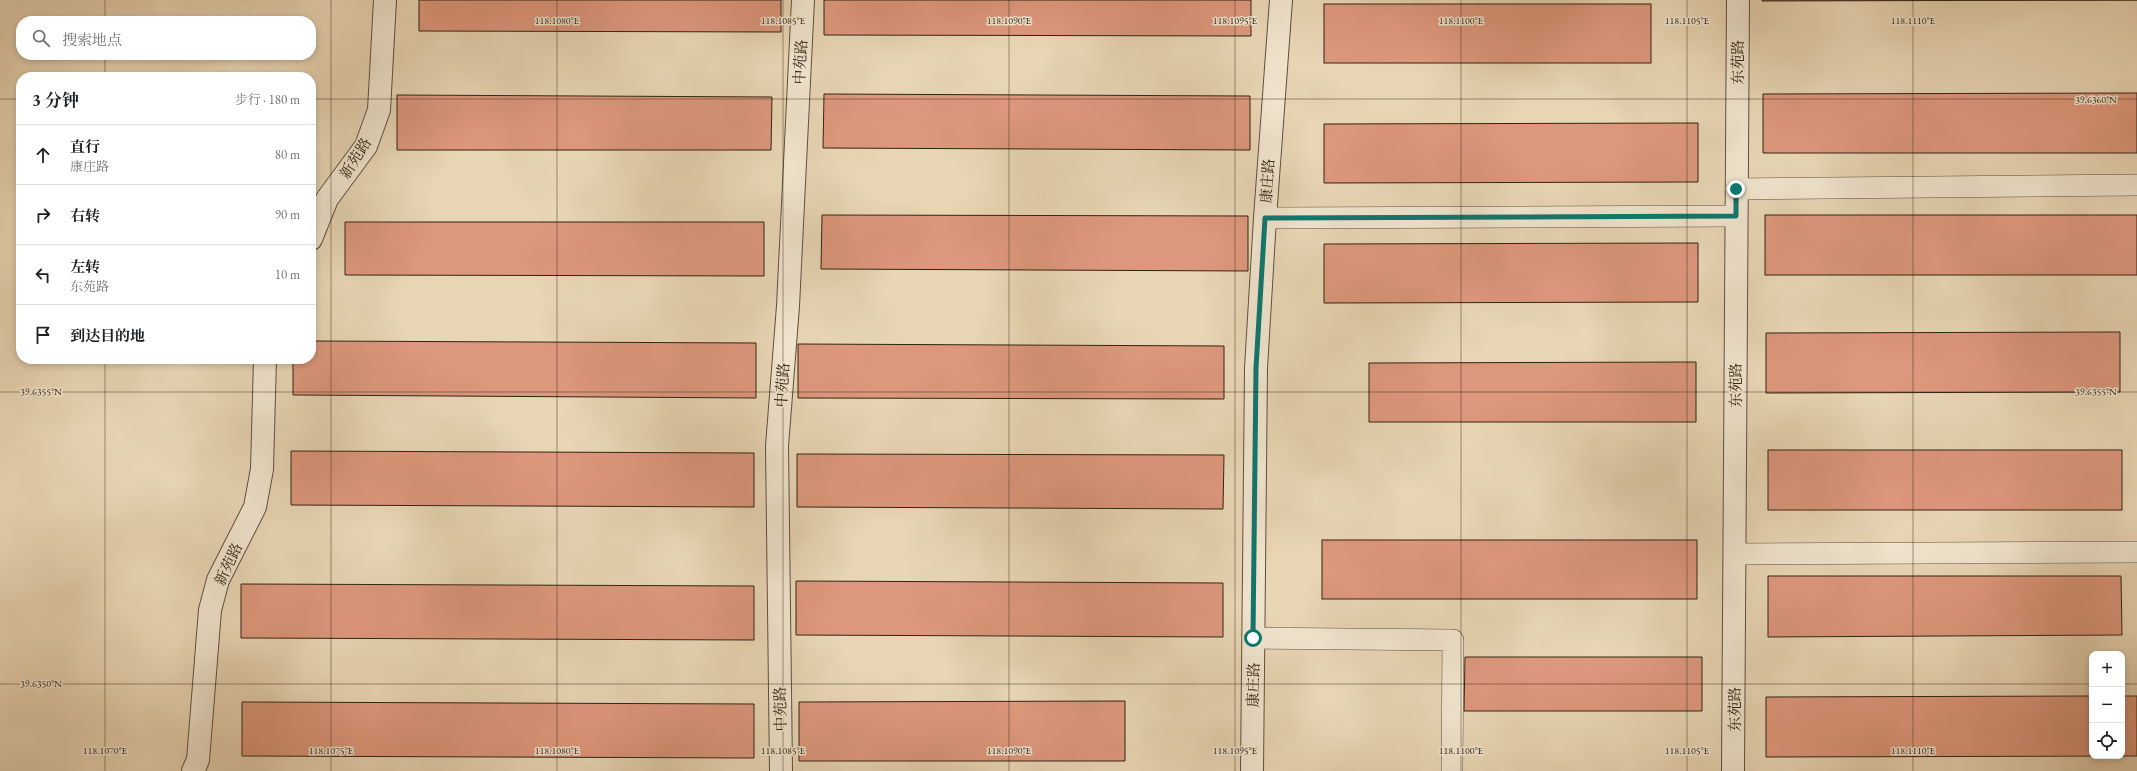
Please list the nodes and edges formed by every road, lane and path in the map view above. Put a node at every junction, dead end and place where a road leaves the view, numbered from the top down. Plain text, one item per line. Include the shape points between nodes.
1 (385, 0) edge
2 (802, 0) edge
3 (1281, 0) edge
4 (1738, 0) edge
5 (2137, 185) edge
6 (1736, 189) junction
7 (1736, 216) junction
8 (1265, 218) junction
9 (316, 226) edge
10 (265, 364) edge
11 (2137, 552) edge
12 (1735, 554) junction
13 (1253, 638) junction
14 (193, 771) edge
15 (781, 771) edge
16 (1252, 771) edge
17 (1452, 771) edge
18 (1734, 771) edge

1 - 9 street, 新苑路 via 379,110 366,146 327,199
2 - 15 street, 中苑路 via 788,306 778,446
3 - 8 street, 康庄路
4 - 6 street, 东苑路
5 - 6 lane
6 - 7 street, 东苑路
7 - 8 lane
7 - 12 street, 东苑路
8 - 13 street, 康庄路 via 1256,368
10 - 14 street, 新苑路 via 262,469 255,507 218,580 210,610 198,760
11 - 12 lane
12 - 18 street, 东苑路
13 - 16 street, 康庄路
13 - 17 lane via 1453,640

